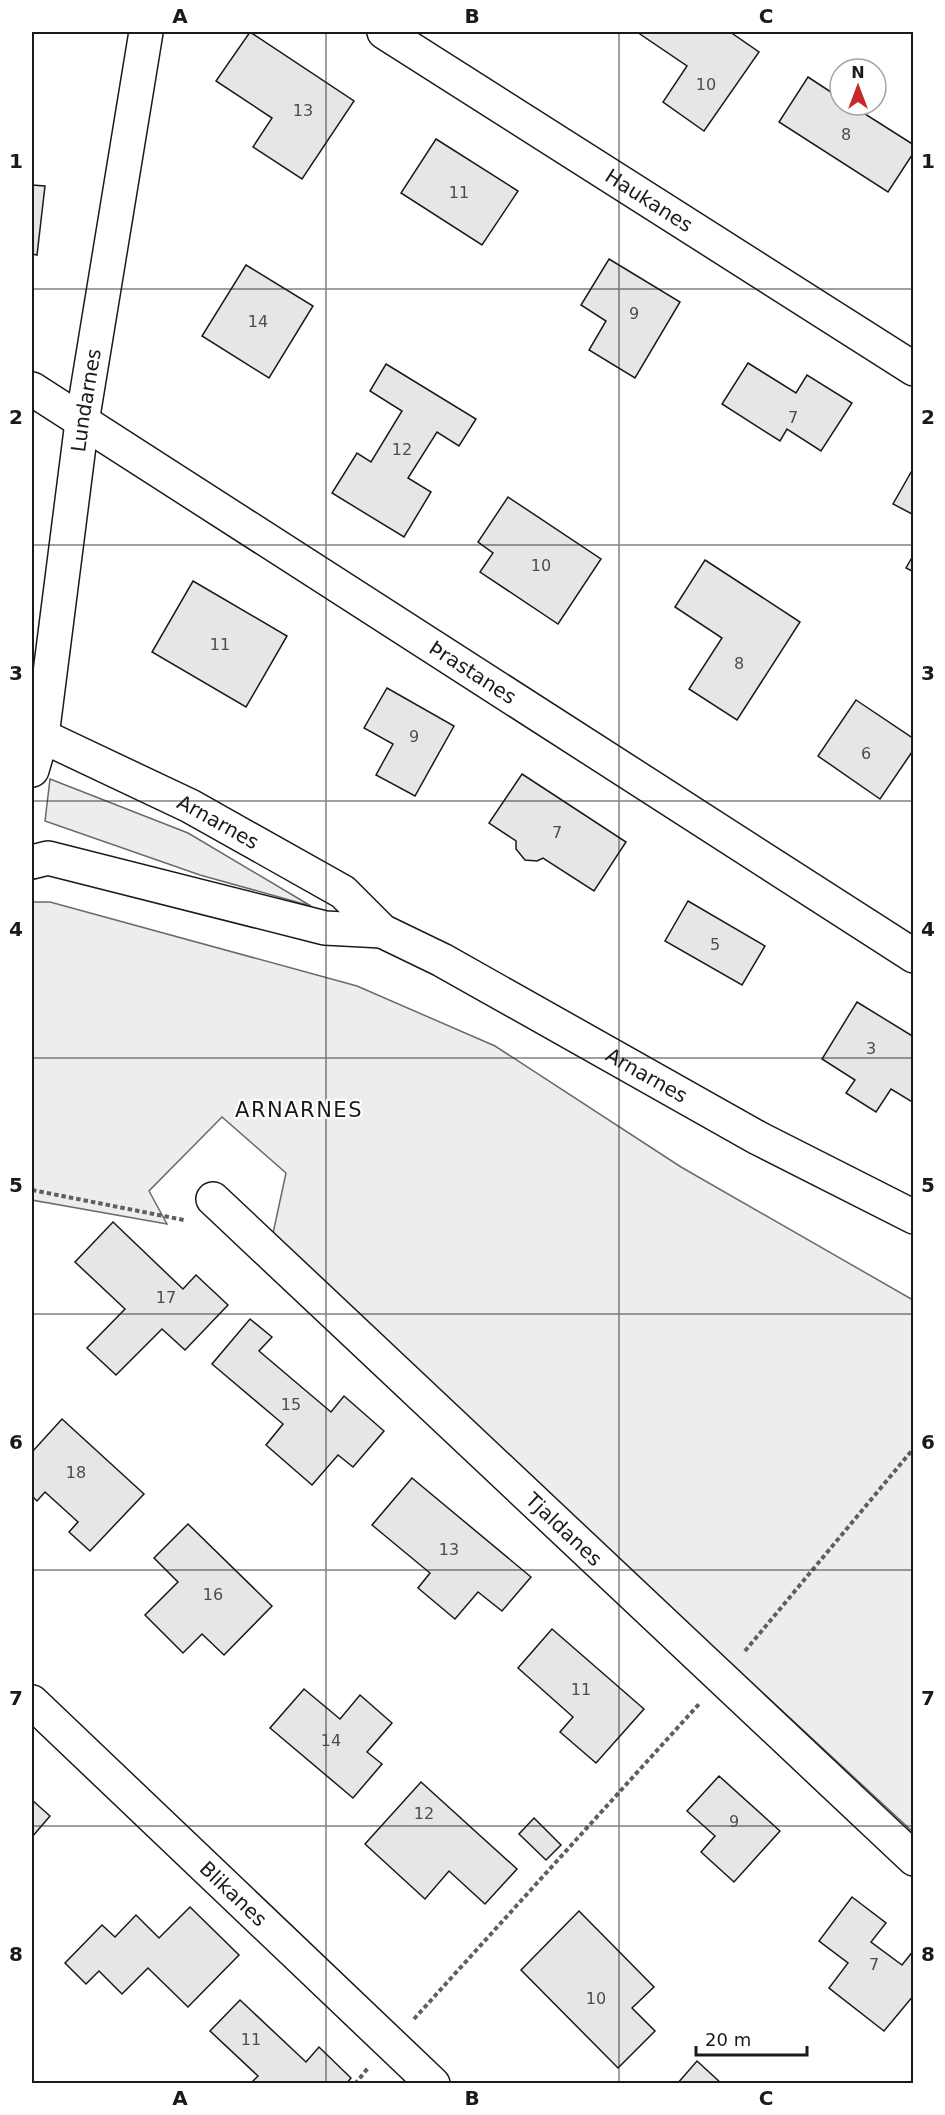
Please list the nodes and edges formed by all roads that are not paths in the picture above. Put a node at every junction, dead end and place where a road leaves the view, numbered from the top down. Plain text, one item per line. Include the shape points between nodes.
1 (146, 32) edge
2 (384, 32) edge
3 (914, 369) edge
4 (32, 389) edge
5 (82, 422) junction
6 (42, 736) junction
7 (32, 770) edge
8 (32, 862) edge
9 (382, 931) junction
10 (914, 956) edge
11 (203, 1211) road end
12 (914, 1217) edge
13 (32, 1702) edge
14 (914, 1859) edge
15 (433, 2084) edge

1 - 5 street, Lundarnes
2 - 3 street, Haukanes
4 - 5 street, Þrastanes
5 - 6 street, Lundarnes
5 - 10 street, Þrastanes
6 - 7 street, Lundarnes
6 - 9 street, Arnarnes via 190,806 343,892
8 - 9 street, Arnarnes via 48,858 325,928
9 - 12 street, Arnarnes via 442,960 758,1138
11 - 14 street, Tjaldanes via 723,1678
13 - 15 street, Blikanes

